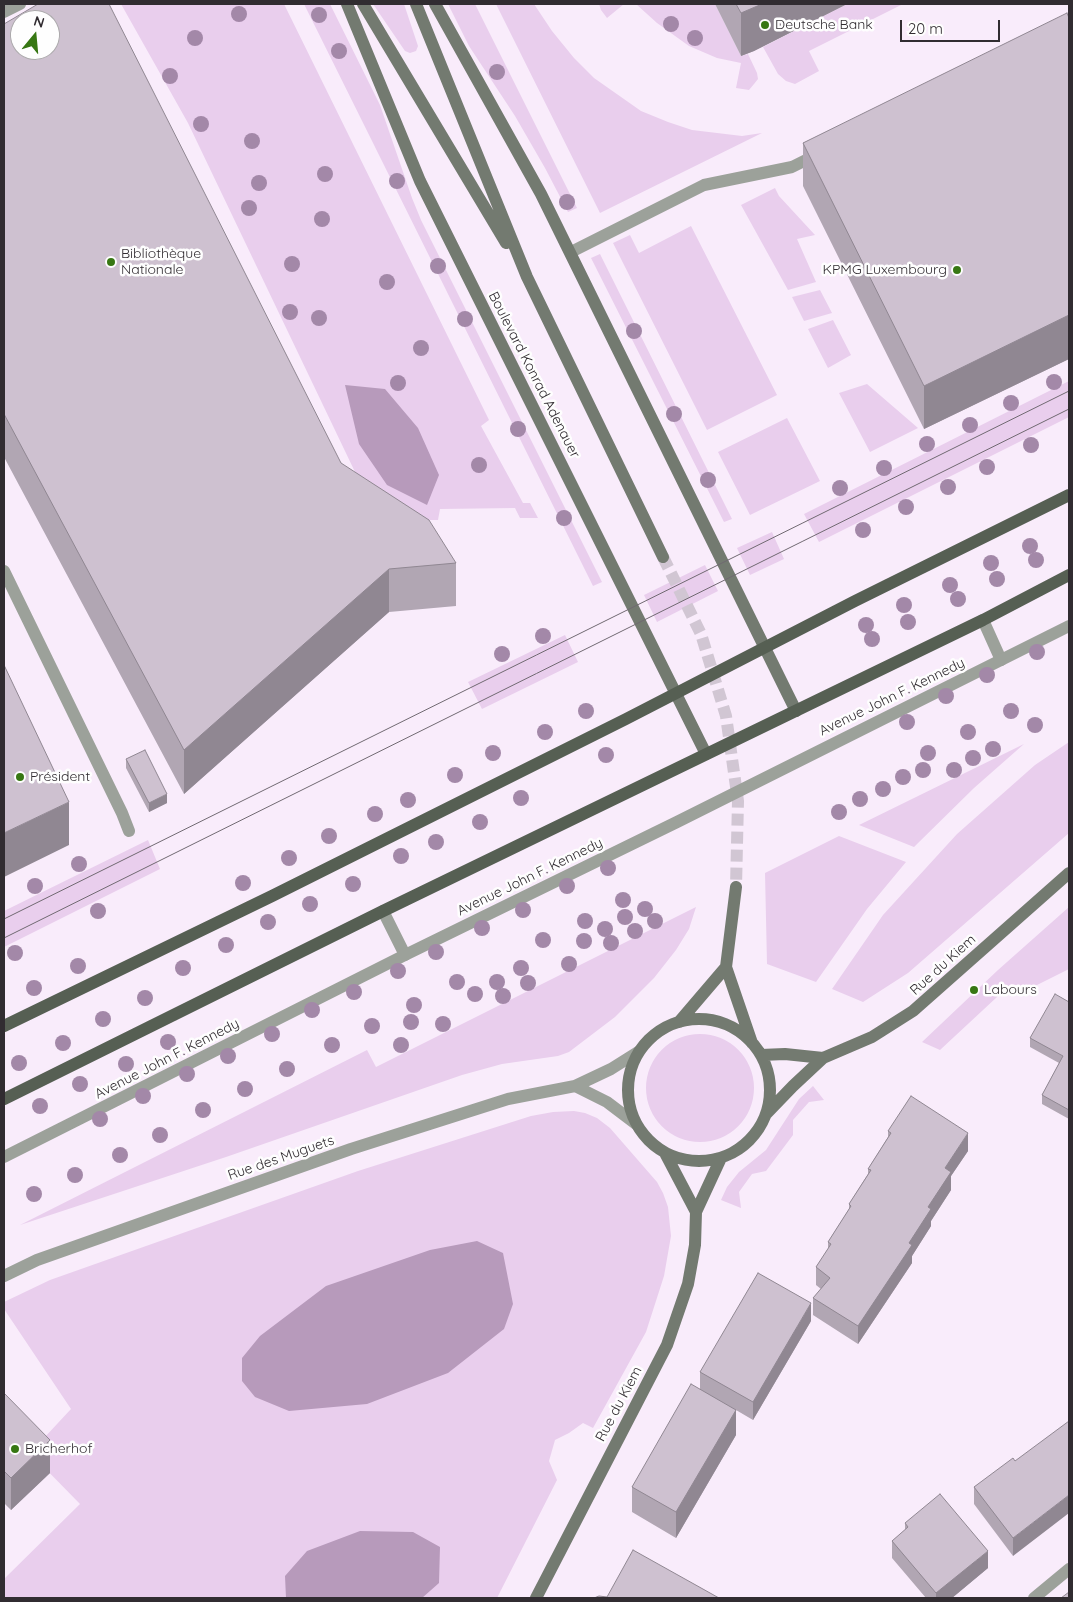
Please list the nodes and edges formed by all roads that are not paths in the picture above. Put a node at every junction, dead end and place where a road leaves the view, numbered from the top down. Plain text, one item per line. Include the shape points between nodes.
1 (20, 4) edge
2 (347, 4) edge
3 (363, 4) edge
4 (416, 4) edge
5 (435, 4) edge
6 (4, 12) edge
7 (826, 150) edge
8 (571, 252) junction
9 (527, 277) junction
10 (1069, 495) edge
11 (663, 557) tunnel mouth
12 (4, 571) edge
13 (1069, 575) edge
14 (982, 620) junction
15 (1069, 626) edge
16 (765, 647) junction
17 (1001, 660) junction
18 (676, 694) junction
19 (796, 711) junction
20 (706, 754) junction
21 (129, 831) dead end
22 (1069, 873) edge
23 (736, 887) tunnel mouth
24 (383, 911) junction
25 (405, 955) junction
26 (726, 967) junction
27 (679, 1022) junction
28 (4, 1026) edge
29 (752, 1043) junction
30 (638, 1052) junction
31 (760, 1055) junction
32 (823, 1058) junction
33 (575, 1086) junction
34 (4, 1099) edge
35 (766, 1114) junction
36 (636, 1124) junction
37 (665, 1153) junction
38 (4, 1157) edge
39 (721, 1158) junction
40 (696, 1212) junction
41 (4, 1276) edge
42 (1069, 1570) edge
43 (536, 1598) edge
44 (1034, 1598) edge

1 - 6 street
2 - 18 main road, Boulevard Konrad Adenauer via 420,181
3 - 9 main road
4 - 9 main road
5 - 8 main road
7 - 8 street via 792,167 704,185
8 - 16 main road
9 - 11 main road
10 - 16 main road
12 - 21 street
13 - 14 main road
14 - 17 street
14 - 19 main road
15 - 17 street, Avenue John F. Kennedy
16 - 18 main road
16 - 19 main road
17 - 25 street, Avenue John F. Kennedy
18 - 20 main road, Boulevard Konrad Adenauer
18 - 28 main road
19 - 20 main road
20 - 24 main road
22 - 32 main road, Rue du Kiem via 913,1011 872,1037
23 - 26 main road
24 - 25 street
24 - 34 main road
25 - 38 street, Avenue John F. Kennedy
26 - 27 main road
26 - 29 main road
27 - 29 main road via 711,1020 733,1028
27 - 30 main road via 649,1039
29 - 31 main road
30 - 33 street, Rue des Muguets
30 - 36 main road via 628,1080 630,1110
31 - 32 main road, Rue du Kiem
31 - 35 main road via 770,1084
32 - 35 main road, Rue du Kiem
33 - 36 street via 607,1102
33 - 41 street, Rue des Muguets via 508,1099 351,1149 37,1260
35 - 39 main road via 749,1142
36 - 37 main road via 653,1145
37 - 39 main road via 692,1161
37 - 40 main road, Rue du Kiem
39 - 40 main road, Rue du Kiem
40 - 43 main road, Rue du Kiem via 695,1245 688,1284 667,1345
42 - 44 street

